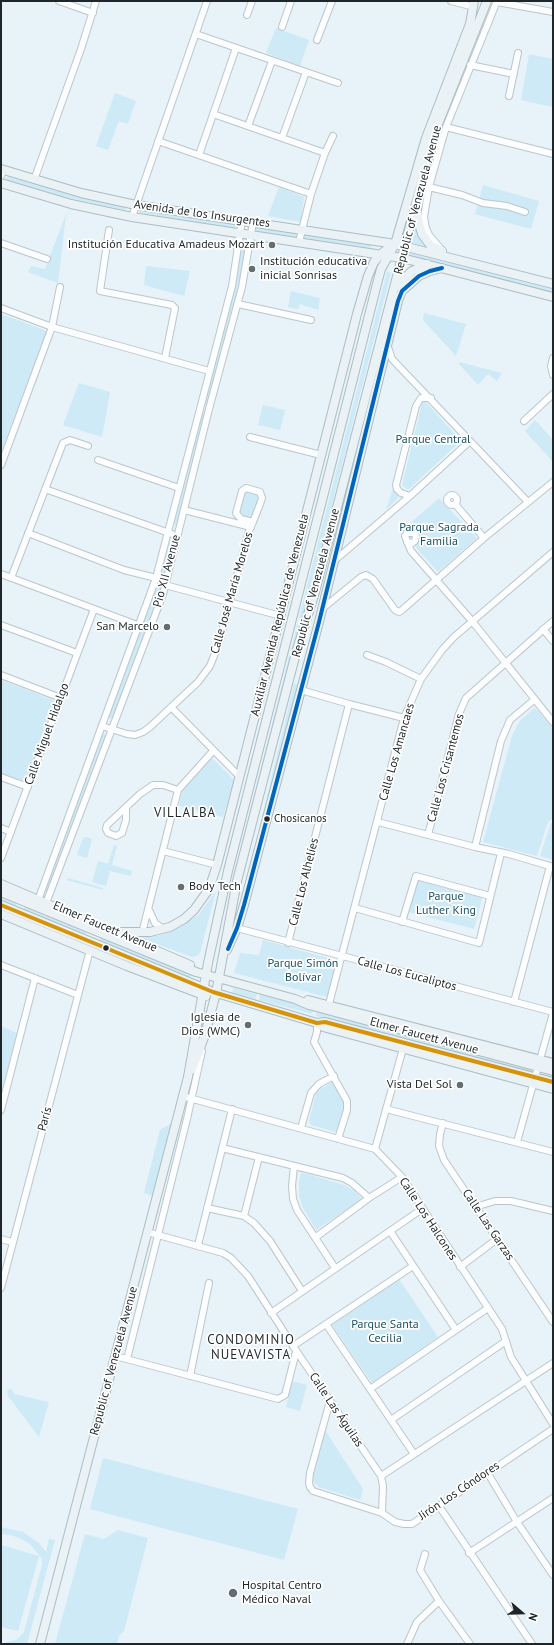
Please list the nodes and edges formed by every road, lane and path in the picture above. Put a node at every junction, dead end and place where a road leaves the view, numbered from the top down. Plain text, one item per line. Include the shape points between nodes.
1 (59, 1) edge
2 (96, 1) edge
3 (207, 1) edge
4 (252, 1) edge
5 (291, 1) edge
6 (332, 1) edge
7 (451, 1) edge
8 (487, 1) edge
9 (497, 1) edge
10 (458, 2) edge
11 (474, 4) edge
12 (94, 12) junction
13 (553, 12) edge
14 (247, 15) dead end
15 (282, 27) dead end
16 (196, 34) junction
17 (317, 40) dead end
18 (236, 48) junction
19 (518, 53) dead end
20 (272, 61) junction
21 (470, 65) junction
22 (306, 72) junction
23 (514, 74) junction
24 (338, 83) dead end
25 (509, 96) dead end
26 (213, 114) junction
27 (248, 126) junction
28 (446, 127) junction
29 (333, 136) dead end
30 (282, 138) junction
31 (158, 141) junction
32 (325, 153) junction
33 (553, 154) edge
34 (199, 155) junction
35 (2, 172) edge
36 (34, 180) junction
37 (1, 183) edge
38 (429, 187) junction
39 (311, 194) junction
40 (418, 196) junction
41 (136, 205) junction
42 (525, 212) dead end
43 (132, 217) junction
44 (242, 220) junction
45 (253, 222) junction
46 (303, 229) junction
47 (109, 230) dead end
48 (240, 233) junction
49 (251, 235) junction
50 (299, 242) junction
51 (1, 243) edge
52 (395, 244) junction
53 (405, 246) junction
54 (446, 253) junction
55 (237, 254) junction
56 (384, 255) junction
57 (248, 256) junction
58 (402, 258) junction
59 (47, 259) dead end
60 (464, 260) junction
61 (427, 264) junction
62 (442, 268) junction
63 (553, 284) edge
64 (60, 287) dead end
65 (394, 289) junction
66 (553, 297) edge
67 (238, 304) junction
68 (1, 308) edge
69 (311, 320) dead end
70 (52, 327) junction
71 (388, 348) junction
72 (165, 358) junction
73 (553, 358) edge
74 (392, 360) junction
75 (383, 364) junction
76 (209, 371) junction
77 (553, 374) edge
78 (553, 394) edge
79 (431, 398) junction
80 (200, 407) junction
81 (209, 409) junction
82 (524, 421) dead end
83 (250, 437) dead end
84 (470, 440) junction
85 (88, 446) dead end
86 (321, 456) junction
87 (98, 460) dead end
88 (1, 464) edge
89 (553, 482) edge
90 (179, 488) junction
91 (45, 489) junction
92 (410, 496) junction
93 (528, 502) junction
94 (455, 504) dead end
95 (184, 510) junction
96 (252, 524) junction
97 (333, 524) junction
98 (168, 532) junction
99 (28, 533) junction
100 (177, 535) junction
101 (484, 538) junction
102 (338, 541) junction
103 (407, 542) dead end
104 (550, 554) edge
105 (553, 562) edge
106 (333, 564) junction
107 (1, 574) edge
108 (11, 578) junction
109 (156, 578) junction
110 (437, 581) junction
111 (300, 582) junction
112 (165, 586) junction
113 (288, 589) junction
114 (314, 592) junction
115 (229, 602) junction
116 (295, 603) junction
117 (94, 609) junction
118 (322, 609) junction
119 (281, 616) junction
120 (472, 621) junction
121 (553, 621) edge
122 (1, 625) edge
123 (140, 626) junction
124 (543, 629) junction
125 (553, 641) edge
126 (77, 653) junction
127 (367, 655) dead end
128 (505, 662) junction
129 (1, 676) edge
130 (421, 679) junction
131 (301, 690) junction
132 (61, 698) junction
133 (534, 700) junction
134 (349, 704) junction
135 (171, 707) junction
136 (404, 718) junction
137 (553, 722) edge
138 (102, 726) junction
139 (112, 729) junction
140 (214, 751) junction
141 (239, 776) junction
142 (1, 777) edge
143 (28, 787) junction
144 (178, 790) junction
145 (126, 809) dead end
146 (378, 822) junction
147 (1, 828) edge
148 (11, 832) junction
149 (428, 835) junction
150 (475, 847) junction
151 (163, 852) junction
152 (501, 853) junction
153 (1, 858) edge
154 (217, 865) junction
155 (551, 867) edge
156 (228, 871) junction
157 (238, 882) junction
158 (1, 884) edge
159 (209, 889) junction
160 (7, 892) edge
161 (223, 894) junction
162 (490, 896) junction
163 (234, 897) junction
164 (28, 903) junction
165 (37, 903) junction
166 (1, 905) edge
167 (244, 905) junction
168 (45, 906) junction
169 (148, 908) junction
170 (355, 908) junction
171 (1, 914) edge
172 (23, 914) junction
173 (402, 922) junction
174 (237, 928) junction
175 (163, 929) junction
176 (116, 932) junction
177 (68, 933) junction
178 (142, 933) junction
179 (56, 937) junction
180 (288, 942) junction
181 (107, 949) junction
182 (90, 950) junction
183 (342, 957) junction
184 (224, 958) junction
185 (112, 960) junction
186 (1, 965) edge
187 (206, 974) junction
188 (35, 978) junction
189 (219, 978) junction
190 (203, 992) junction
191 (78, 995) junction
192 (215, 996) junction
193 (295, 999) junction
194 (514, 1002) junction
195 (329, 1004) junction
196 (553, 1012) edge
197 (317, 1023) junction
198 (205, 1036) junction
199 (404, 1045) junction
200 (539, 1063) junction
201 (553, 1063) edge
202 (553, 1071) edge
203 (334, 1076) junction
204 (188, 1077) junction
205 (534, 1080) junction
206 (553, 1082) edge
207 (553, 1089) edge
208 (182, 1096) junction
209 (192, 1099) junction
210 (386, 1108) junction
211 (232, 1109) junction
212 (1, 1110) edge
213 (443, 1123) junction
214 (300, 1128) junction
215 (338, 1139) junction
216 (517, 1142) junction
217 (222, 1148) junction
218 (375, 1149) junction
219 (553, 1152) edge
220 (259, 1157) junction
221 (294, 1166) junction
222 (402, 1177) junction
223 (369, 1198) junction
224 (475, 1207) junction
225 (207, 1208) junction
226 (422, 1209) junction
227 (553, 1211) edge
228 (244, 1216) junction
229 (390, 1231) junction
230 (147, 1232) junction
231 (158, 1235) junction
232 (316, 1236) junction
233 (1, 1239) edge
234 (497, 1240) junction
235 (12, 1242) junction
236 (198, 1245) junction
237 (413, 1266) junction
238 (460, 1267) junction
239 (335, 1268) junction
240 (209, 1283) dead end
241 (1, 1288) edge
242 (302, 1291) junction
243 (488, 1308) junction
244 (271, 1313) junction
245 (553, 1322) edge
246 (326, 1324) junction
247 (456, 1330) junction
248 (506, 1341) junction
249 (295, 1349) junction
250 (115, 1356) junction
251 (127, 1359) junction
252 (553, 1363) edge
253 (190, 1376) junction
254 (525, 1381) junction
255 (370, 1389) junction
256 (330, 1401) junction
257 (391, 1420) junction
258 (553, 1424) edge
259 (553, 1429) edge
260 (414, 1454) junction
261 (487, 1472) junction
262 (381, 1476) junction
263 (553, 1498) edge
264 (438, 1506) junction
265 (382, 1513) junction
266 (517, 1522) junction
267 (469, 1553) junction
268 (425, 1554) dead end
269 (553, 1575) edge
270 (439, 1601) junction
271 (40, 1644) edge
272 (407, 1644) edge
273 (470, 1644) edge
274 (532, 1644) edge

1 - 12 street
2 - 12 street
3 - 16 street
4 - 14 street
5 - 15 street
6 - 17 street
7 - 10 street
8 - 40 main road, Republic of Venezuela Avenue via 438,124
9 - 13 street
9 - 21 street
10 - 11 street
11 - 52 main road, Republic of Venezuela Avenue via 470,24 426,138
12 - 36 street
16 - 18 street
16 - 31 street
18 - 20 street
18 - 26 street
19 - 23 street
20 - 22 street
20 - 27 street
21 - 23 street
21 - 28 street
22 - 24 street
22 - 30 street
23 - 25 street
26 - 27 street
26 - 34 street
27 - 30 street
28 - 33 street
28 - 38 street
29 - 32 street
30 - 32 street
31 - 34 street
31 - 41 street
32 - 39 street
34 - 39 street
35 - 36 main road, Avenida de los Insurgentes
36 - 41 main road, Avenida de los Insurgentes
37 - 43 main road, Avenida de los Insurgentes via 71,204
38 - 42 street via 462,195 483,204 513,207
38 - 54 street via 424,217 426,228 436,244
39 - 46 street
40 - 53 main road, Republic of Venezuela Avenue
40 - 54 main road via 418,220 422,234 431,246
41 - 43 street
41 - 44 main road, Avenida de los Insurgentes
43 - 48 main road, Avenida de los Insurgentes
44 - 45 main road, Avenida de los Insurgentes
44 - 48 street, Pio XII Avenue
45 - 46 main road, Avenida de los Insurgentes
45 - 49 street, Pio XII Avenue
46 - 50 street
46 - 52 main road, Avenida de los Insurgentes
47 - 72 street via 100,291 172,305 175,308
48 - 49 main road, Avenida de los Insurgentes
48 - 55 street, Pio XII Avenue
49 - 50 main road, Avenida de los Insurgentes
49 - 57 street, Pio XII Avenue
50 - 56 main road, Avenida de los Insurgentes
51 - 59 street
52 - 53 main road, Avenida de los Insurgentes
52 - 56 main road, Republic of Venezuela Avenue
53 - 58 main road, Republic of Venezuela Avenue
53 - 60 main road, Avenida de los Insurgentes
54 - 60 street
55 - 57 street
55 - 76 street, Pio XII Avenue via 232,286
56 - 58 main road, Avenida de los Insurgentes
56 - 86 main road, Auxiliar Avenida República de Venezuela via 374,262 367,281
56 - 111 main road, Republic of Venezuela Avenue
57 - 67 street, Pio XII Avenue
58 - 61 main road, Avenida de los Insurgentes
58 - 65 main road, Republic of Venezuela Avenue
60 - 63 main road, Avenida de los Insurgentes
61 - 62 main road, Avenida de los Insurgentes
61 - 65 main road via 412,271
62 - 66 main road, Avenida de los Insurgentes
62 - 71 main road via 419,276 402,291
64 - 70 street
65 - 97 main road, Republic of Venezuela Avenue
67 - 69 street
67 - 81 street, Pio XII Avenue
68 - 70 street
70 - 72 street
70 - 88 street
71 - 74 street
71 - 75 main road
72 - 76 street
73 - 77 street
74 - 75 street
74 - 79 street
75 - 102 main road
76 - 80 street, Pio XII Avenue
78 - 82 street
79 - 84 street
79 - 92 street via 421,398 416,406 396,485 397,490
80 - 81 street
80 - 90 street, Pio XII Avenue
81 - 95 street, Pio XII Avenue
83 - 86 street
84 - 92 street
84 - 93 street
85 - 91 street via 65,440
86 - 113 main road, Auxiliar Avenida República de Venezuela
87 - 90 street
89 - 93 street
90 - 98 street, Pio XII Avenue
91 - 98 street
91 - 99 street
92 - 106 street
93 - 101 street
94 - 101 street
95 - 96 street
95 - 100 street, Pio XII Avenue
96 - 96 street, Calle José María Morelos via 262,498 260,492 246,488 242,491 236,513 241,519
96 - 115 street, Calle José María Morelos
97 - 102 main road
97 - 114 main road, Republic of Venezuela Avenue
98 - 100 street
98 - 109 street, Pio XII Avenue
99 - 108 street
99 - 109 street via 124,570
100 - 112 street, Pio XII Avenue
101 - 110 street
102 - 106 main road
103 - 110 street via 410,551
104 - 105 street
104 - 120 street, Calle Los Amancaes
106 - 114 main road
106 - 118 main road
107 - 108 street
108 - 117 street
109 - 123 street, Pio XII Avenue
110 - 118 street via 399,612 373,579 366,575
110 - 120 street
111 - 113 main road
111 - 116 main road, Republic of Venezuela Avenue
112 - 115 street
112 - 139 street, Pio XII Avenue
113 - 116 main road
113 - 119 main road, Auxiliar Avenida República de Venezuela
114 - 157 main road, Republic of Venezuela Avenue
115 - 119 street
115 - 135 street, Calle José María Morelos via 219,643 210,666 198,682
116 - 156 main road, Republic of Venezuela Avenue
117 - 123 street
117 - 126 street, Calle Miguel Hidalgo
118 - 131 main road
119 - 141 main road, Auxiliar Avenida República de Venezuela
120 - 128 street
120 - 130 street, Calle Los Amancaes via 442,650
121 - 124 street, Calle Los Crisantemos
122 - 126 street
123 - 138 street, Pio XII Avenue
124 - 125 street
124 - 128 street, Calle Los Crisantemos
126 - 132 street, Calle Miguel Hidalgo
127 - 130 street
128 - 133 street
128 - 149 street, Calle Los Crisantemos via 466,698 459,714
129 - 132 street
130 - 136 street, Calle Los Amancaes
131 - 134 street
131 - 167 main road
132 - 143 street, Calle Miguel Hidalgo
133 - 137 street
133 - 150 street via 510,720 504,734
134 - 136 street
134 - 180 street, Calle Los Alhelíes
135 - 139 street, Calle José María Morelos via 143,732 135,735
135 - 140 street
136 - 146 street, Calle Los Amancaes
138 - 139 street, Calle José María Morelos
138 - 165 street, Pio XII Avenue
139 - 168 street, Pio XII Avenue
140 - 141 street
140 - 144 street
141 - 154 main road, Auxiliar Avenida República de Venezuela
142 - 143 street
143 - 148 street, Calle Miguel Hidalgo
144 - 145 street via 163,785 152,785
144 - 151 street
146 - 149 street
146 - 170 street, Calle Los Amancaes
147 - 148 street
148 - 153 street, Calle Miguel Hidalgo
149 - 150 street
150 - 152 street
151 - 154 street
151 - 169 street
152 - 155 street
152 - 162 street
154 - 159 main road, Auxiliar Avenida República de Venezuela
155 - 194 street
156 - 159 main road
156 - 161 main road, Republic of Venezuela Avenue
157 - 163 main road, Republic of Venezuela Avenue
157 - 167 main road
158 - 160 main road, Elmer Faucett Avenue
159 - 175 main road, Auxiliar Avenida República de Venezuela via 184,919
160 - 164 main road, Elmer Faucett Avenue
160 - 165 main road, Elmer Faucett Avenue
161 - 163 main road
161 - 187 main road, Republic of Venezuela Avenue
162 - 173 street via 416,876
162 - 173 street via 479,943
163 - 184 main road, Republic of Venezuela Avenue
164 - 165 main road, Elmer Faucett Avenue
164 - 172 main road via 20,906
165 - 168 main road, Elmer Faucett Avenue
166 - 172 main road, Elmer Faucett Avenue
167 - 174 main road
168 - 176 main road, Elmer Faucett Avenue
168 - 187 main road, Elmer Faucett Avenue via 196,972
169 - 175 street via 155,923
169 - 178 street
170 - 173 street
170 - 183 street, Calle Los Amancaes
171 - 179 main road, Elmer Faucett Avenue
172 - 177 main road, Elmer Faucett Avenue
174 - 180 street, Calle Los Eucaliptos
174 - 184 main road
175 - 178 main road, Auxiliar Avenida República de Venezuela
176 - 178 main road, Auxiliar Avenida República de Venezuela
176 - 187 main road, Elmer Faucett Avenue
177 - 179 main road
177 - 181 main road, Elmer Faucett Avenue
179 - 182 main road, Elmer Faucett Avenue
180 - 183 street, Calle Los Eucaliptos
181 - 185 main road
181 - 190 main road, Elmer Faucett Avenue
182 - 185 main road, Elmer Faucett Avenue
182 - 191 street, París
183 - 194 street, Calle Los Eucaliptos
183 - 195 street, Calle Los Amancaes
184 - 189 main road, Republic of Venezuela Avenue
185 - 190 main road, Elmer Faucett Avenue
186 - 188 street
187 - 189 main road, Elmer Faucett Avenue
187 - 190 main road, Republic of Venezuela Avenue
187 - 192 main road
188 - 191 street
188 - 212 street
189 - 192 main road, Republic of Venezuela Avenue
189 - 193 main road, Elmer Faucett Avenue
190 - 192 main road, Elmer Faucett Avenue
190 - 204 main road, Republic of Venezuela Avenue
191 - 235 street, París
192 - 197 main road, Elmer Faucett Avenue via 248,1002
192 - 198 main road, Republic of Venezuela Avenue
193 - 195 main road, Elmer Faucett Avenue
193 - 200 main road, Elmer Faucett Avenue via 309,1005
194 - 196 street, Calle Los Eucaliptos
195 - 200 main road, Elmer Faucett Avenue
196 - 200 street
197 - 199 main road, Elmer Faucett Avenue via 325,1022
197 - 203 street via 314,1042
198 - 204 main road, Republic of Venezuela Avenue
198 - 209 street
199 - 205 main road, Elmer Faucett Avenue
199 - 210 street
200 - 201 main road, Elmer Faucett Avenue
200 - 202 main road, Elmer Faucett Avenue
200 - 205 street
203 - 214 street via 311,1093
203 - 215 street via 347,1101
204 - 208 main road, Republic of Venezuela Avenue
205 - 206 main road, Elmer Faucett Avenue
205 - 207 main road, Elmer Faucett Avenue
205 - 216 street
208 - 209 street
208 - 230 main road, Republic of Venezuela Avenue
209 - 211 street
209 - 231 street
210 - 213 street
210 - 218 street
211 - 214 street
211 - 217 street
213 - 216 street
213 - 224 street, Calle Las Garzas via 439,1146 444,1160
214 - 215 street
215 - 218 street
216 - 219 street
217 - 220 street
217 - 225 street
218 - 222 street, Calle Los Halcones
220 - 221 street
220 - 228 street
221 - 223 street via 343,1178
221 - 232 street via 293,1199
222 - 223 street
222 - 226 street, Calle Los Halcones
223 - 232 street
224 - 227 street via 495,1201 511,1201
224 - 234 street, Calle Las Garzas
225 - 228 street
225 - 236 street
226 - 229 street
226 - 238 street, Calle Los Halcones
228 - 242 street via 270,1241
229 - 237 street
229 - 239 street
230 - 231 street, Calle Las Águilas
230 - 250 main road, Republic of Venezuela Avenue
231 - 236 street, Calle Las Águilas
231 - 251 street
232 - 239 street
233 - 235 street
234 - 238 street
234 - 245 street, Calle Las Garzas
235 - 241 street, París
236 - 244 street, Calle Las Águilas via 223,1253 234,1261 248,1276
237 - 246 street
237 - 247 street
238 - 243 street, Calle Los Halcones
239 - 242 street
240 - 253 street
242 - 244 street
243 - 247 street
243 - 248 street, Calle Los Halcones via 502,1329
244 - 249 street, Calle Las Águilas
246 - 249 street
246 - 255 street
247 - 255 street
248 - 254 street, Calle Los Halcones via 511,1357
248 - 257 street
249 - 253 street via 286,1395 282,1398
249 - 256 street, Calle Las Águilas
250 - 251 street
250 - 271 main road, Republic of Venezuela Avenue
251 - 253 street
252 - 254 street
254 - 258 street, Calle Los Halcones
254 - 260 street
255 - 257 street
256 - 262 street, Calle Las Águilas
256 - 265 street, Jirón Los Cóndores via 310,1473 310,1487 313,1491
257 - 260 street
259 - 261 street, Jirón Los Cóndores
260 - 262 street
261 - 264 street, Jirón Los Cóndores
261 - 266 street
262 - 265 street, Calle Las Águilas
263 - 266 street
264 - 265 street, Jirón Los Cóndores via 412,1524 395,1522
264 - 267 street
266 - 267 street
266 - 269 street
267 - 274 street
268 - 270 street via 420,1570
270 - 272 street via 418,1622
270 - 273 street

